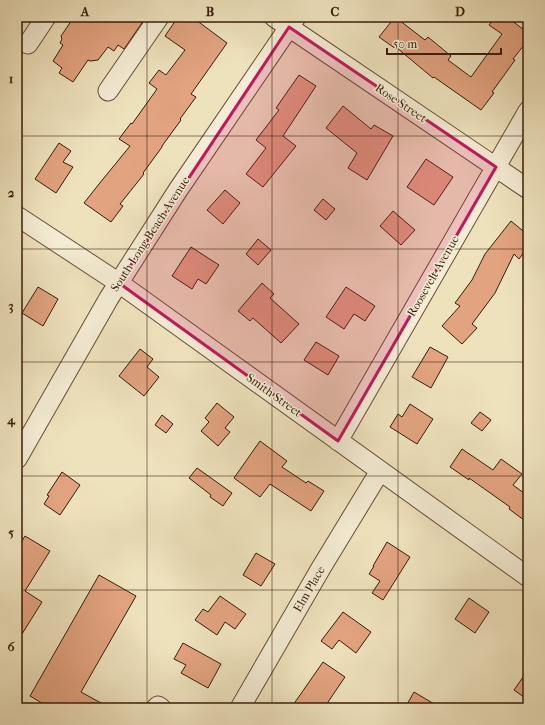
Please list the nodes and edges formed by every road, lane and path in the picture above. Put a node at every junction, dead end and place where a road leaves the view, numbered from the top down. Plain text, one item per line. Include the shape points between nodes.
1 (46, 17) edge
2 (159, 17) edge
3 (286, 20) edge
4 (28, 44) dead end
5 (108, 91) dead end
6 (528, 110) edge
7 (496, 167) junction
8 (528, 189) edge
9 (17, 216) edge
10 (119, 283) junction
11 (338, 441) junction
12 (17, 459) edge
13 (380, 471) junction
14 (528, 578) edge
15 (156, 708) edge
16 (161, 708) edge
17 (240, 708) edge

1 - 4 street
2 - 5 street
3 - 7 street, Rose Street
3 - 10 street, South Long Beach Avenue
6 - 7 street, Roosevelt Avenue
7 - 8 street, Rose Street
7 - 11 street, Roosevelt Avenue
9 - 10 street, Smith Street
10 - 11 street, Smith Street
10 - 12 street, South Long Beach Avenue
11 - 13 street, Smith Street
13 - 14 street, Smith Street
13 - 17 street, Elm Place
15 - 16 street

